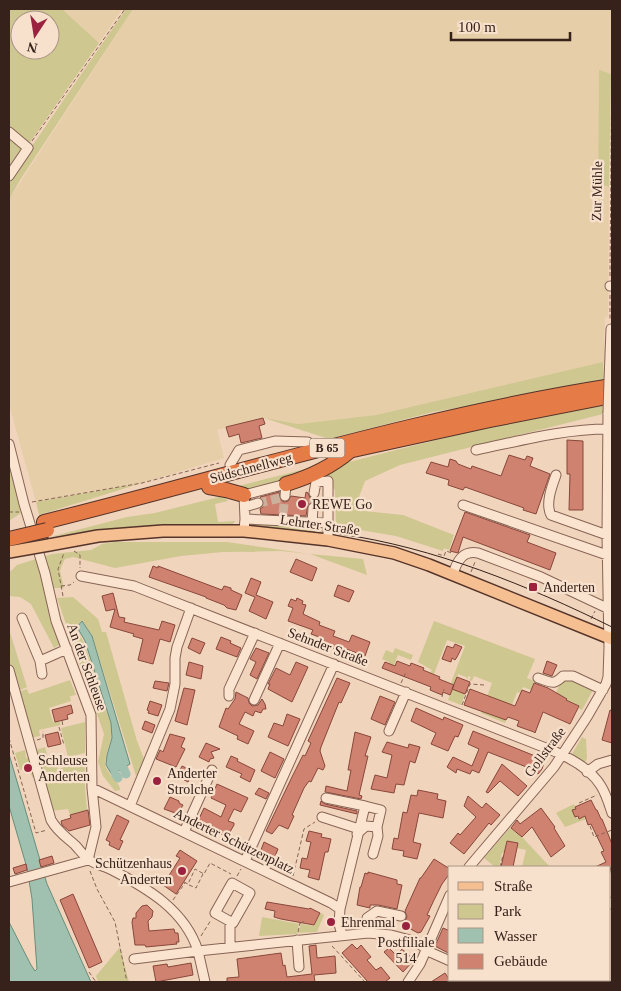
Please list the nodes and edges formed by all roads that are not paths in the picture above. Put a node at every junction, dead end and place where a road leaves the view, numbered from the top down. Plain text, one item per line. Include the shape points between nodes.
1 (9, 132) edge
2 (9, 176) edge
3 (612, 329) edge
4 (610, 384) edge
5 (612, 396) edge
6 (608, 429) junction
7 (308, 442) joint
8 (9, 444) edge
9 (334, 446) junction
10 (476, 450) dead end
11 (350, 451) junction
12 (224, 464) joint
13 (556, 474) dead end
14 (609, 479) edge
15 (210, 483) junction
16 (286, 490) joint
17 (314, 493) dead end
18 (244, 501) junction
19 (258, 503) tunnel mouth
20 (463, 504) dead end
21 (313, 508) tunnel mouth
22 (245, 519) junction
23 (312, 523) junction
24 (328, 523) junction
25 (46, 526) junction
26 (9, 530) edge
27 (244, 531) junction
28 (606, 534) junction
29 (9, 539) edge
30 (328, 540) junction
31 (9, 552) edge
32 (607, 555) junction
33 (453, 574) junction
34 (80, 576) dead end
35 (610, 607) edge
36 (191, 608) junction
37 (22, 618) dead end
38 (254, 633) junction
39 (610, 638) edge
40 (280, 643) junction
41 (67, 649) junction
42 (40, 660) junction
43 (334, 664) junction
44 (610, 666) edge
45 (9, 670) edge
46 (42, 674) dead end
47 (538, 678) dead end
48 (603, 690) junction
49 (402, 691) junction
50 (229, 696) dead end
51 (254, 700) dead end
52 (389, 731) dead end
53 (562, 755) junction
54 (612, 760) edge
55 (212, 770) dead end
56 (587, 772) junction
57 (92, 788) junction
58 (326, 798) dead end
59 (130, 806) junction
60 (365, 806) junction
61 (612, 813) edge
62 (322, 817) road end
63 (377, 827) junction
64 (358, 831) junction
65 (184, 832) junction
66 (374, 854) dead end
67 (88, 860) junction
68 (245, 861) junction
69 (470, 866) edge
70 (9, 882) edge
71 (448, 900) edge
72 (340, 909) junction
73 (401, 916) dead end
74 (230, 922) junction
75 (368, 933) junction
76 (342, 935) junction
77 (296, 940) junction
78 (197, 947) junction
79 (230, 947) junction
80 (426, 950) junction
81 (134, 959) dead end
82 (448, 960) edge
83 (299, 967) dead end
84 (205, 982) edge
85 (408, 982) edge

1 - 2 street via 28,148
3 - 4 street
4 - 6 street, bridge
4 - 9 highway, Südschnellweg / B 65
5 - 11 highway, Südschnellweg / B 65
6 - 10 street via 560,432
6 - 14 street
7 - 9 highway
7 - 12 street via 275,441 239,450
8 - 41 street, An der Schleuse via 56,622
9 - 15 highway, Südschnellweg / B 65
11 - 15 highway, Südschnellweg / B 65
11 - 16 highway
12 - 15 highway
13 - 28 street via 550,490 551,515
14 - 28 street
15 - 18 highway
15 - 25 highway, Südschnellweg / B 65
16 - 18 street
17 - 24 street via 316,482 328,481
18 - 19 street
18 - 22 street
20 - 32 street
21 - 23 street
22 - 23 street via 282,518
22 - 27 street
23 - 24 street
24 - 30 street
25 - 26 highway, Südschnellweg / B 65
25 - 29 highway, Südschnellweg / B 65, bridge
27 - 30 main road, Lehrter Straße
27 - 31 main road, Lehrter Straße, bridge via 132,532
28 - 32 street
30 - 33 main road, Lehrter Straße via 394,553
32 - 35 street
33 - 35 street via 464,554 478,553
33 - 39 main road, Lehrter Straße
34 - 36 street, Sehnder Straße via 134,586
35 - 39 street
36 - 38 street, Sehnder Straße
36 - 59 street via 177,647 170,709
37 - 42 street
38 - 40 street, Sehnder Straße
38 - 50 street via 229,689
39 - 44 street, Gollstraße
40 - 43 street, Sehnder Straße
40 - 51 street
41 - 42 street
41 - 57 street, An der Schleuse via 91,715
42 - 46 street
43 - 49 street, Sehnder Straße
43 - 68 street
44 - 48 street, Gollstraße
45 - 67 street via 51,820
47 - 48 street via 554,683 563,676 573,676
48 - 53 street, Gollstraße
49 - 52 street
49 - 53 street, Sehnder Straße
53 - 56 street, Sehnder Straße
53 - 69 street, Gollstraße
54 - 56 street
55 - 65 street
56 - 61 street, Sehnder Straße via 600,784
57 - 59 street, Anderter Schützenplatz
57 - 67 street, An der Schleuse via 96,827
58 - 60 street
59 - 65 street, Anderter Schützenplatz
60 - 63 street via 381,810
60 - 64 street
62 - 64 street
63 - 64 street via 366,826
63 - 66 street
64 - 72 street
65 - 68 street, Anderter Schützenplatz
67 - 70 street
67 - 78 street via 158,897 190,931
68 - 72 street, Anderter Schützenplatz
71 - 80 street
72 - 76 street
73 - 75 street via 377,911 367,918
74 - 74 street via 215,913 232,883 250,893 233,924
74 - 79 street
75 - 76 street
75 - 80 street via 410,940
76 - 77 street
77 - 79 street
77 - 83 street
78 - 79 street
78 - 81 street
78 - 84 street
80 - 82 street
80 - 85 street

